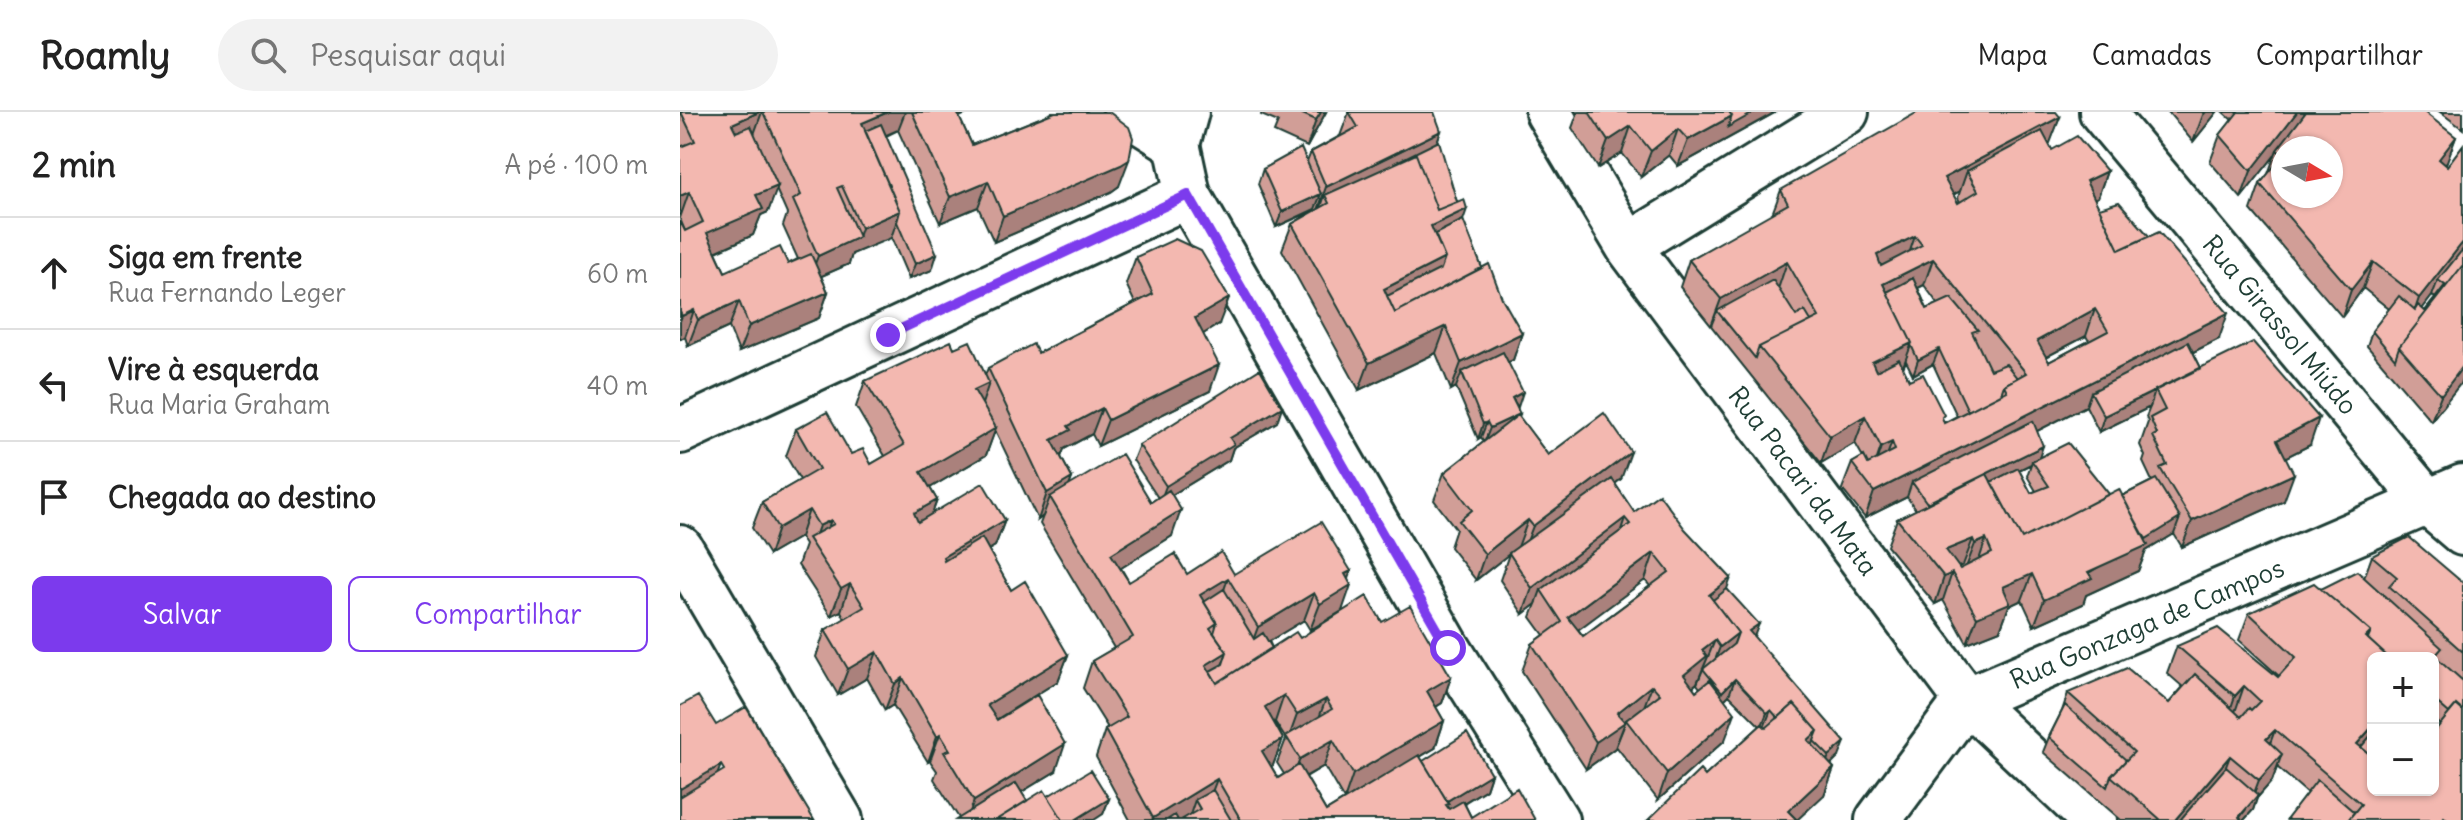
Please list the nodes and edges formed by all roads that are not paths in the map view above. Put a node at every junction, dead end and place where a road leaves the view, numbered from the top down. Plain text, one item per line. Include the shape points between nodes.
1 (1126, 112) edge
2 (1548, 112) edge
3 (1846, 112) edge
4 (2102, 112) edge
5 (1181, 128) edge
6 (1188, 195) junction
7 (1628, 246) junction
8 (680, 431) edge
9 (2446, 495) edge
10 (2463, 533) edge
11 (680, 548) edge
12 (1967, 700) junction
13 (840, 820) edge
14 (1556, 820) edge
15 (1878, 820) edge
16 (2094, 820) edge

1 - 5 street
2 - 7 street, Rua Pacari da Mata
3 - 7 street
4 - 9 street, Rua Girassol Miúdo
5 - 6 street
6 - 8 street
6 - 14 street via 1448,648
7 - 12 street, Rua Pacari da Mata
9 - 10 street, Rua Girassol Miúdo
9 - 12 street, Rua Gonzaga de Campos
11 - 13 street
12 - 15 street
12 - 16 street, Rua Pacari da Mata

